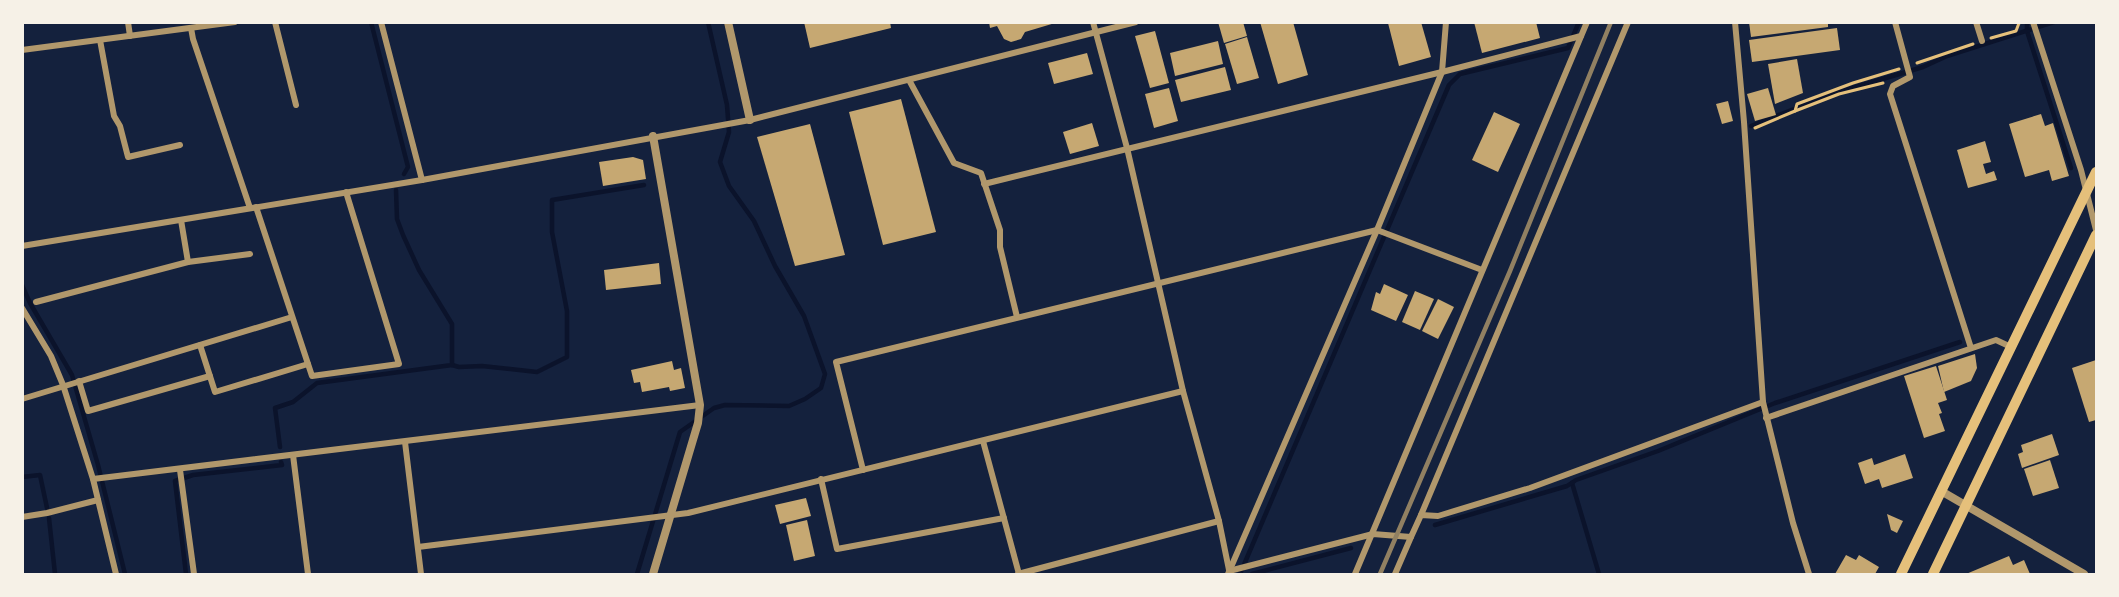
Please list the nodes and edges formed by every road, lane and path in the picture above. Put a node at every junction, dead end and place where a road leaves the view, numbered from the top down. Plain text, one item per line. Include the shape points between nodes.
1 (128, 22) edge
2 (235, 22) edge
3 (275, 22) edge
4 (381, 22) edge
5 (728, 22) edge
6 (1093, 22) edge
7 (1136, 22) edge
8 (1446, 22) edge
9 (1587, 22) edge
10 (1628, 22) edge
11 (1735, 22) edge
12 (1895, 22) edge
13 (1976, 22) edge
14 (2034, 26) edge
15 (191, 28) junction
16 (1095, 32) junction
17 (130, 36) junction
18 (1575, 37) junction
19 (100, 40) junction
20 (1982, 41) dead end
21 (22, 50) edge
22 (1442, 72) junction
23 (909, 80) junction
24 (1893, 86) junction
25 (296, 105) dead end
26 (750, 120) junction
27 (1745, 131) junction
28 (653, 136) junction
29 (180, 145) dead end
30 (1127, 148) junction
31 (2097, 172) edge
32 (422, 180) junction
33 (984, 184) junction
34 (346, 192) junction
35 (2087, 193) junction
36 (253, 208) junction
37 (181, 220) junction
38 (2097, 230) edge
39 (1383, 232) junction
40 (2097, 235) edge
41 (22, 246) edge
42 (250, 254) dead end
43 (188, 262) junction
44 (1482, 270) junction
45 (1158, 282) junction
46 (36, 302) dead end
47 (22, 308) edge
48 (292, 317) junction
49 (1017, 317) junction
50 (200, 345) junction
51 (2012, 347) junction
52 (1971, 348) junction
53 (308, 364) junction
54 (210, 376) junction
55 (72, 383) junction
56 (1184, 391) junction
57 (22, 399) edge
58 (1763, 404) junction
59 (699, 414) junction
60 (1766, 417) junction
61 (983, 441) junction
62 (405, 442) junction
63 (293, 455) junction
64 (180, 470) junction
65 (863, 470) junction
66 (95, 479) junction
67 (821, 479) junction
68 (1941, 491) junction
69 (98, 501) junction
70 (1968, 505) junction
71 (1421, 515) junction
72 (671, 516) junction
73 (22, 517) edge
74 (1004, 518) junction
75 (1219, 521) junction
76 (1373, 534) junction
77 (1411, 537) junction
78 (418, 546) junction
79 (1229, 573) edge
80 (116, 574) edge
81 (194, 574) edge
82 (308, 574) edge
83 (421, 574) edge
84 (653, 574) edge
85 (1018, 574) edge
86 (1355, 574) edge
87 (1395, 574) edge
88 (1809, 574) edge
89 (1901, 574) edge
90 (1933, 574) edge
91 (2084, 574) edge

1 - 17 street
2 - 15 street
3 - 25 street
4 - 32 street
5 - 26 street
6 - 16 street
7 - 16 street
8 - 22 street
9 - 18 street
10 - 71 street
11 - 27 street
12 - 24 street via 1910,77
13 - 20 street
14 - 35 street
15 - 17 street
15 - 36 street
16 - 23 street
16 - 30 street
17 - 19 street
18 - 22 street
18 - 44 street
19 - 21 street
19 - 29 street via 114,116 128,157
22 - 30 street
22 - 39 street
23 - 26 street
23 - 33 street via 954,163 981,173
24 - 27 path via 1881,82 1839,94
24 - 52 street via 1890,94
26 - 28 street
27 - 58 street
28 - 32 street
28 - 59 street
30 - 33 street
30 - 45 street
31 - 35 main road
32 - 34 street
33 - 49 street via 1000,230 1000,247
34 - 36 street
34 - 53 street via 399,364 312,376
35 - 38 street
35 - 51 main road
36 - 37 street
36 - 48 street
37 - 41 street
37 - 43 street
39 - 44 street
39 - 45 street
39 - 79 street
40 - 70 main road
42 - 43 street
43 - 46 street
44 - 76 street
45 - 49 street
45 - 56 street
47 - 55 street
48 - 50 street
48 - 53 street
49 - 65 street via 836,362
50 - 54 street
50 - 55 street
51 - 52 street via 1996,340
51 - 68 main road
52 - 60 street
53 - 54 street via 215,392
54 - 55 street via 88,411
55 - 57 street
55 - 66 street
56 - 61 street
56 - 75 street
58 - 60 street
58 - 71 street via 1530,488 1438,516
59 - 62 street
59 - 72 street
60 - 88 street
61 - 65 street
61 - 74 street
62 - 63 street
62 - 78 street
63 - 64 street
63 - 82 street
64 - 66 street
64 - 81 street
65 - 67 street
66 - 69 street
67 - 72 street
67 - 74 street via 837,549
68 - 70 street
68 - 89 main road
69 - 73 street
69 - 80 street
70 - 90 main road
70 - 91 street
71 - 77 street
72 - 78 street
72 - 84 street
74 - 85 street
75 - 79 street
75 - 85 street
76 - 77 street
76 - 79 street
76 - 86 street
77 - 87 street
78 - 83 street

